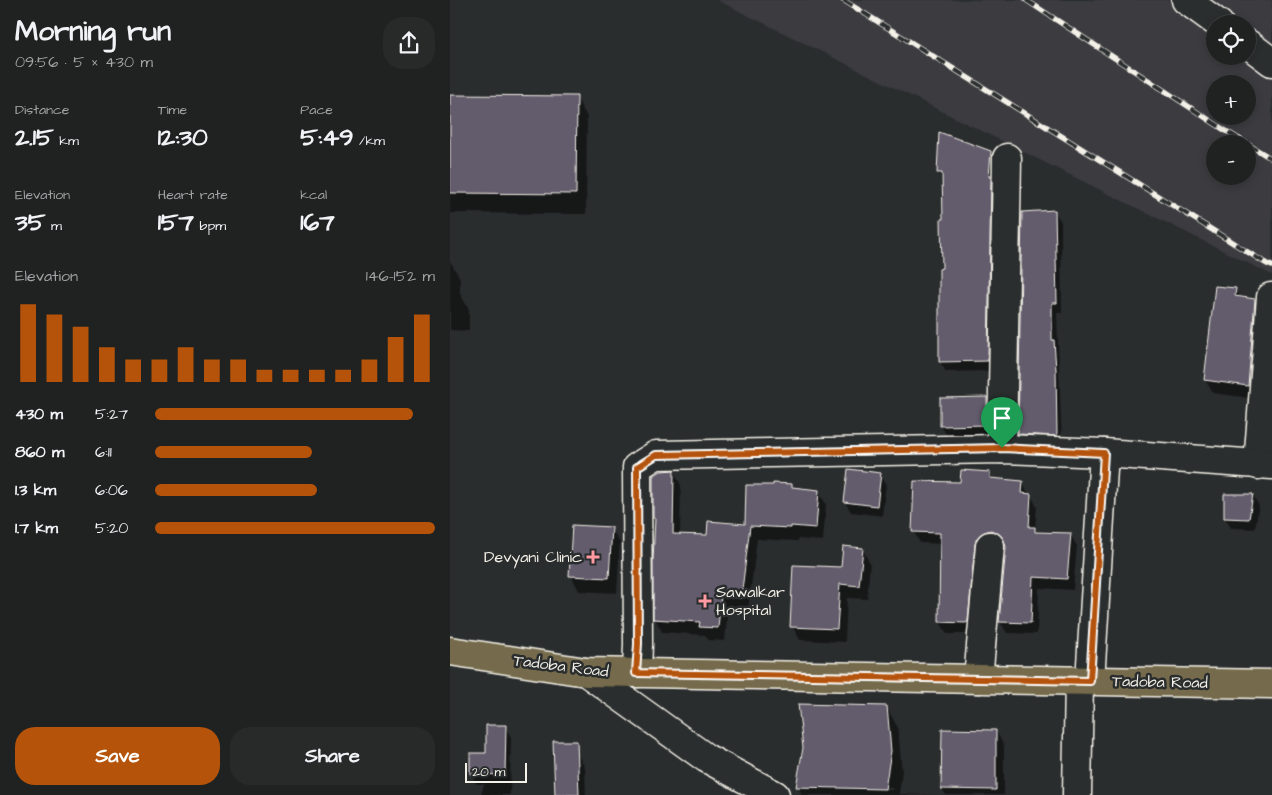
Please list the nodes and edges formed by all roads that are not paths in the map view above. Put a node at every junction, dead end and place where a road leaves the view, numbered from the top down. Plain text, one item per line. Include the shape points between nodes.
1 (1186, 0) edge
2 (1207, 15) edge
3 (1256, 50) edge
4 (1272, 62) edge
5 (1007, 158) dead end
6 (1271, 297) edge
7 (1002, 448) junction
8 (1104, 453) junction
9 (1265, 465) edge
10 (990, 546) dead end
11 (450, 651) edge
12 (586, 672) junction
13 (636, 673) junction
14 (978, 679) junction
15 (1085, 681) junction
16 (1272, 684) edge
17 (734, 785) edge
18 (775, 795) edge
19 (1077, 795) edge

1 - 2 street
3 - 4 street
5 - 7 street
6 - 9 street
7 - 8 street
7 - 13 street via 651,457 637,467
8 - 9 street
8 - 15 street
10 - 14 street
11 - 12 main road, Tadoba Road
12 - 13 main road, Tadoba Road
12 - 17 street via 706,758
13 - 14 main road, Tadoba Road
14 - 15 main road, Tadoba Road
15 - 16 main road, Tadoba Road
15 - 19 street
17 - 18 street

